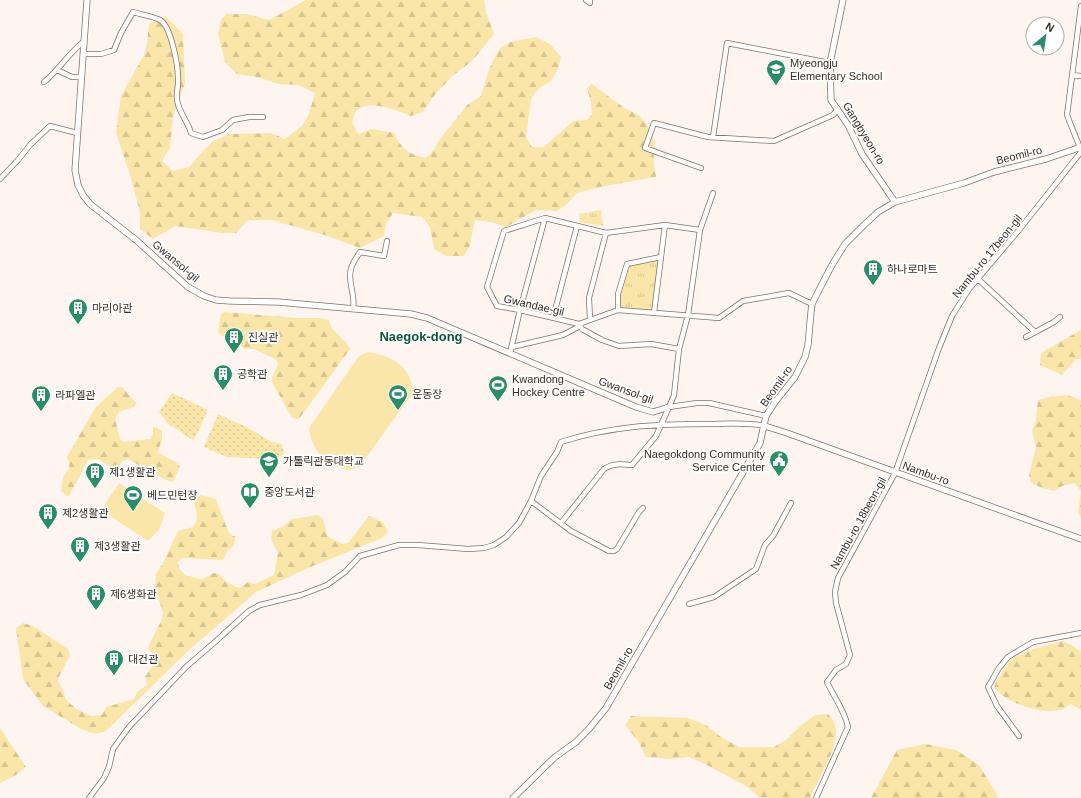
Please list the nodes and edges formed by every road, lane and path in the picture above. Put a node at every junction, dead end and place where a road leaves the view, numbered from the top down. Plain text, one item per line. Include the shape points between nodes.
1 (86, 0) edge
2 (586, 0) edge
3 (590, 0) edge
4 (843, 0) edge
5 (1081, 6) edge
6 (83, 42) junction
7 (83, 54) junction
8 (830, 63) junction
9 (57, 70) junction
10 (1072, 75) junction
11 (1081, 76) edge
12 (80, 77) junction
13 (44, 82) dead end
14 (838, 109) junction
15 (263, 117) dead end
16 (77, 133) junction
17 (713, 137) junction
18 (1081, 149) edge
19 (701, 168) dead end
20 (0, 179) edge
21 (713, 193) dead end
22 (895, 202) junction
23 (545, 218) junction
24 (664, 225) junction
25 (577, 226) junction
26 (700, 230) junction
27 (606, 233) junction
28 (387, 241) dead end
29 (660, 257) junction
30 (978, 279) junction
31 (812, 304) junction
32 (353, 309) junction
33 (520, 310) junction
34 (618, 310) junction
35 (654, 313) junction
36 (688, 315) junction
37 (1060, 316) dead end
38 (553, 318) junction
39 (590, 320) junction
40 (580, 325) junction
41 (1035, 332) junction
42 (1026, 337) dead end
43 (512, 347) junction
44 (679, 349) junction
45 (510, 353) junction
46 (669, 407) junction
47 (766, 416) junction
48 (663, 424) junction
49 (765, 426) junction
50 (895, 473) junction
51 (531, 501) junction
52 (791, 502) dead end
53 (643, 508) dead end
54 (561, 523) junction
55 (1081, 539) edge
56 (689, 604) dead end
57 (1081, 633) edge
58 (1019, 736) dead end
59 (89, 798) edge
60 (513, 798) edge
61 (816, 798) edge

1 - 6 street, Gwansol-gil
2 - 3 street via 590,3
4 - 8 street, Gangbyeon-ro
5 - 10 street
6 - 7 street, Gwansol-gil
6 - 9 street
7 - 12 street, Gwansol-gil
7 - 15 street via 101,54 114,50 133,12 161,21 168,31 177,62 179,108 191,133 203,137 222,130 233,120 249,116
8 - 14 street, Gangbyeon-ro via 831,100
8 - 17 street via 727,43
9 - 12 street via 72,77
9 - 13 street
10 - 11 street
10 - 18 street via 1067,115
12 - 16 street, Gwansol-gil
14 - 17 street via 833,115 774,141
14 - 22 street, Gangbyeon-ro via 862,154
16 - 20 street via 50,126
16 - 32 street, Gwansol-gil via 75,170 83,195 100,213 188,287 216,300 278,302
17 - 19 street via 654,123 645,148
18 - 22 street, Beomil-ro
18 - 30 street, Nambu-ro 17beon-gil
21 - 26 street
22 - 31 street, Beomil-ro via 878,212 845,244
23 - 25 street
23 - 33 street
23 - 33 street, Gwandae-gil via 504,231 487,287 497,306
24 - 26 street
24 - 27 street
24 - 29 street
25 - 27 street
25 - 38 street
26 - 36 street
27 - 39 street via 589,298
28 - 32 street via 384,256 360,252 350,269 355,301
29 - 34 street via 627,264 618,294
29 - 35 street
30 - 41 street
30 - 50 street, Nambu-ro 17beon-gil via 952,316
31 - 36 street via 789,293 743,300 719,318
31 - 47 street, Beomil-ro via 808,345 803,363
32 - 45 street, Gwansol-gil via 411,314 427,318
33 - 38 street, Gwandae-gil
33 - 43 street
34 - 35 street
34 - 39 street
35 - 36 street
36 - 44 street
37 - 41 street
38 - 40 street, Gwandae-gil
39 - 40 street
40 - 43 street via 563,335
40 - 44 street via 582,329 602,340 619,346 651,344
41 - 42 street
43 - 45 street
44 - 46 street via 674,395
45 - 46 street, Gwansol-gil via 645,410 654,412
46 - 47 street via 709,403
46 - 48 street
47 - 49 street, Beomil-ro
48 - 49 street via 743,423
48 - 51 street via 610,429 561,442 541,476
48 - 54 street via 632,465 610,465 604,469
49 - 50 street, Nambu-ro
49 - 60 street, Beomil-ro via 760,443 606,708 576,742 555,757
50 - 55 street, Nambu-ro
50 - 61 street, Nambu-ro 18beon-gil via 838,578 836,603 850,655 846,664 836,670 827,682 846,716 848,727
51 - 54 street
51 - 59 street via 515,529 494,545 468,549 399,544 360,556 345,572 327,584 301,595 254,608 186,667 129,727 113,749 104,778
52 - 56 street via 773,536 765,545 756,569 714,597
53 - 54 street via 614,551 609,551 571,531
57 - 58 street via 1033,642 1008,657 999,668 988,687 997,706

